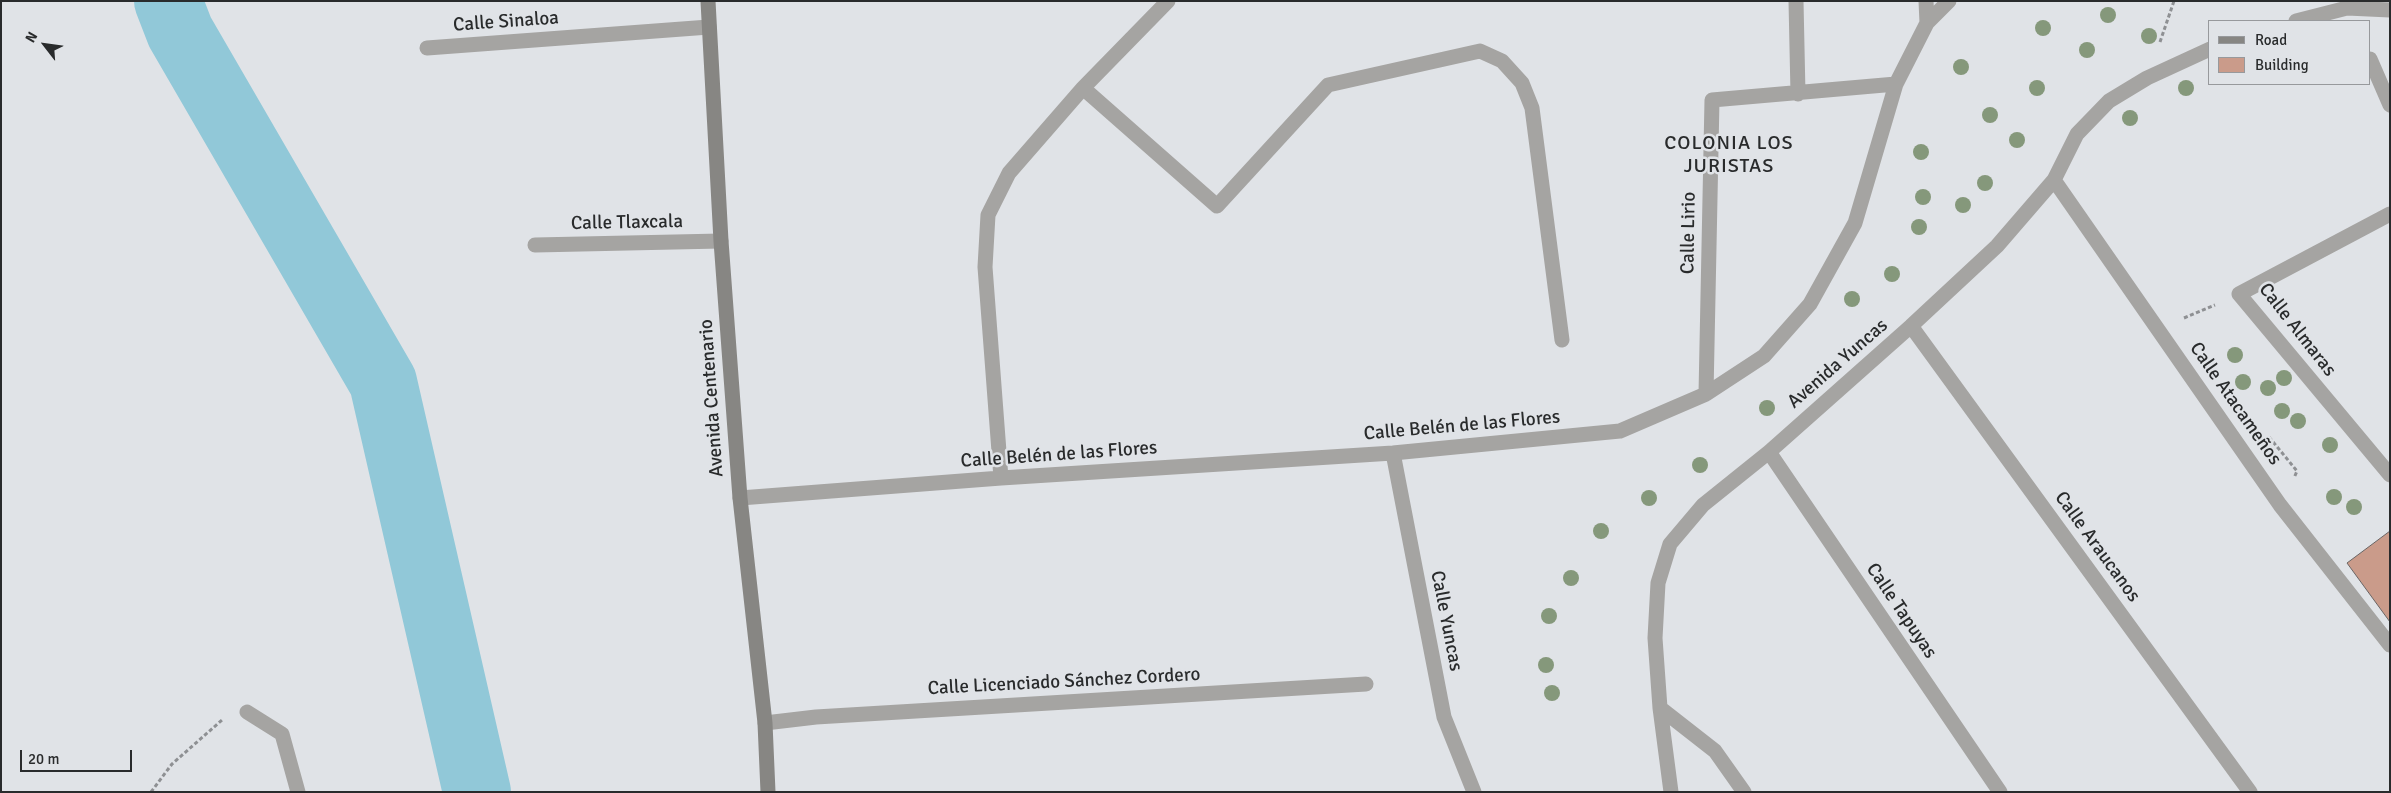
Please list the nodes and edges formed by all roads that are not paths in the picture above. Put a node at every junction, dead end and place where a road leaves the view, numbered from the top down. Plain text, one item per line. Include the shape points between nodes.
1 (708, 1) edge
2 (1168, 1) edge
3 (1796, 1) edge
4 (1926, 1) edge
5 (1949, 1) edge
6 (2390, 10) edge
7 (2350, 14) edge
8 (2304, 20) edge
9 (1927, 23) junction
10 (709, 27) junction
11 (426, 48) dead end
12 (2208, 50) edge
13 (2371, 61) edge
14 (1896, 84) junction
15 (1083, 88) junction
16 (1798, 94) junction
17 (2390, 105) edge
18 (2054, 180) junction
19 (2390, 214) edge
20 (721, 241) junction
21 (535, 245) dead end
22 (1911, 326) junction
23 (1562, 340) dead end
24 (1706, 394) junction
25 (1769, 452) junction
26 (1393, 453) junction
27 (2390, 475) edge
28 (1001, 478) junction
29 (740, 498) junction
30 (2390, 645) edge
31 (1366, 684) dead end
32 (1660, 708) junction
33 (247, 712) road end
34 (765, 722) junction
35 (298, 792) edge
36 (768, 792) edge
37 (1474, 792) edge
38 (1671, 792) edge
39 (1744, 792) edge
40 (2000, 792) edge
41 (2250, 792) edge

1 - 10 main road, Avenida Centenario
2 - 15 street
3 - 16 street
4 - 9 street
5 - 9 street, Calle Belén de las Flores
6 - 7 street
7 - 8 street
9 - 14 street, Calle Belén de las Flores
10 - 11 street, Calle Sinaloa
10 - 20 main road, Avenida Centenario
12 - 18 street, Avenida Yuncas via 2147,78 2109,101 2077,134
13 - 17 street
14 - 16 street, Calle Lirio
14 - 24 street, Calle Belén de las Flores via 1856,223 1810,304 1764,356
15 - 23 street via 1217,206 1328,85 1480,51 1502,61 1522,83 1532,108
15 - 28 street via 1009,174 988,215 984,267
16 - 24 street, Calle Lirio via 1712,100
18 - 22 street, Avenida Yuncas via 1997,246
18 - 30 street, Calle Atacameños via 2280,505
19 - 27 street, Calle Almaras via 2239,294
20 - 21 street, Calle Tlaxcala
20 - 29 main road, Avenida Centenario
22 - 25 street, Avenida Yuncas
22 - 41 street, Calle Araucanos
24 - 26 street, Calle Belén de las Flores via 1620,431
25 - 32 street, Avenida Yuncas via 1703,506 1670,544 1658,583 1655,638
25 - 40 street, Calle Tapuyas
26 - 28 street, Calle Belén de las Flores
26 - 37 street, Calle Yuncas via 1444,716
28 - 29 street, Calle Belén de las Flores
29 - 34 main road, Avenida Centenario
31 - 34 street, Calle Licenciado Sánchez Cordero
32 - 38 street, Avenida Yuncas
32 - 39 street via 1715,752
33 - 35 street via 282,734
34 - 36 main road, Avenida Centenario

